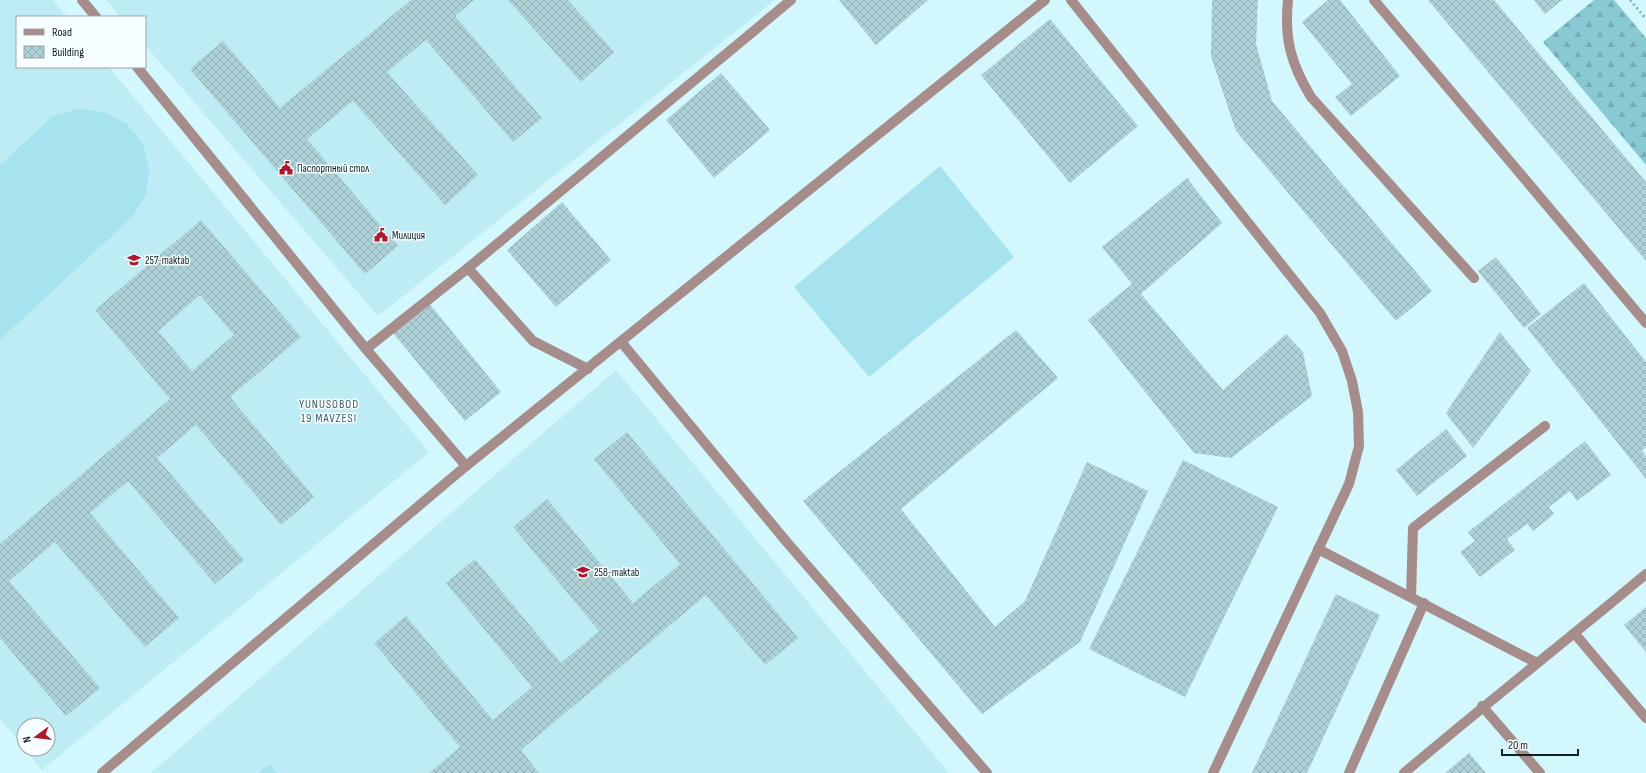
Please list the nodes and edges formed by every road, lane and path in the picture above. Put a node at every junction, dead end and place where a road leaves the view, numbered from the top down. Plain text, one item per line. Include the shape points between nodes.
1 (82, 0) edge
2 (790, 0) edge
3 (1045, 0) edge
4 (1071, 0) edge
5 (1288, 0) edge
6 (1374, 0) edge
7 (1630, 0) edge
8 (95, 16) edge
9 (1646, 19) edge
10 (138, 68) edge
11 (468, 268) junction
12 (1474, 278) dead end
13 (1646, 323) edge
14 (622, 343) junction
15 (366, 350) junction
16 (588, 369) junction
17 (1545, 426) dead end
18 (466, 466) junction
19 (1318, 549) junction
20 (1646, 574) edge
21 (1412, 597) junction
22 (1424, 603) junction
23 (1575, 634) junction
24 (1537, 663) junction
25 (1482, 706) junction
26 (1646, 718) edge
27 (102, 773) edge
28 (987, 773) edge
29 (1214, 773) edge
30 (1349, 773) edge
31 (1404, 773) edge
32 (1540, 773) edge

1 - 8 street
2 - 11 street
3 - 14 street
4 - 19 street via 1288,271 1320,313 1342,351 1352,381 1358,412 1359,446 1349,484
5 - 12 street via 1287,36 1291,58 1311,97
6 - 13 street
7 - 9 path
10 - 15 street
11 - 15 street
11 - 16 street via 533,341
14 - 16 street
14 - 28 street via 784,540
15 - 18 street
16 - 18 street
17 - 21 street via 1413,528
18 - 27 street
19 - 21 street
19 - 29 street
20 - 23 street
21 - 22 street
22 - 24 street
22 - 30 street
23 - 24 street
23 - 26 street
24 - 25 street
25 - 31 street
25 - 32 street

